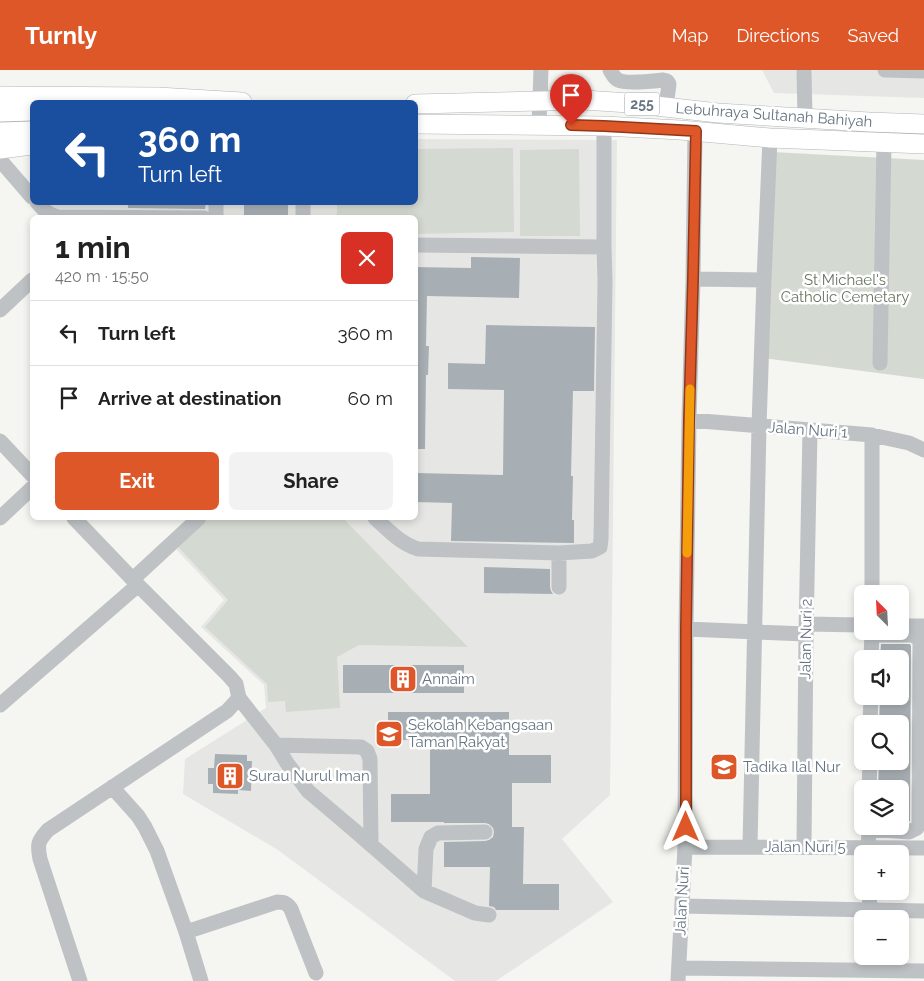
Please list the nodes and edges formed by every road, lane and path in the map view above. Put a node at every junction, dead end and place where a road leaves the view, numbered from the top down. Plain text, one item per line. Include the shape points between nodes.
1 (541, 70) edge
2 (610, 70) edge
3 (804, 70) edge
4 (886, 70) edge
5 (924, 71) edge
6 (30, 100) edge
7 (40, 100) edge
8 (208, 100) edge
9 (540, 100) junction
10 (1, 101) edge
11 (418, 104) edge
12 (666, 107) junction
13 (30, 110) edge
14 (804, 118) junction
15 (418, 124) edge
16 (924, 124) edge
17 (539, 125) junction
18 (604, 126) junction
19 (30, 131) edge
20 (696, 131) junction
21 (0, 138) edge
22 (770, 138) junction
23 (884, 143) junction
24 (924, 144) edge
25 (30, 145) edge
26 (0, 153) edge
27 (30, 153) edge
28 (0, 160) edge
29 (30, 195) edge
30 (39, 205) edge
31 (51, 215) edge
32 (418, 245) edge
33 (604, 247) junction
34 (693, 279) junction
35 (764, 280) junction
36 (30, 282) edge
37 (0, 310) edge
38 (880, 363) dead end
39 (689, 420) junction
40 (759, 426) junction
41 (810, 430) junction
42 (872, 435) junction
43 (0, 441) edge
44 (924, 450) edge
45 (30, 473) edge
46 (30, 490) edge
47 (0, 518) edge
48 (76, 520) edge
49 (197, 520) edge
50 (377, 520) edge
51 (559, 553) junction
52 (135, 582) junction
53 (872, 585) edge
54 (559, 587) dead end
55 (909, 626) edge
56 (924, 626) edge
57 (686, 629) junction
58 (806, 629) junction
59 (854, 630) edge
60 (755, 632) junction
61 (909, 635) edge
62 (239, 698) junction
63 (0, 705) edge
64 (276, 745) junction
65 (112, 787) junction
66 (485, 832) dead end
67 (909, 832) edge
68 (371, 844) junction
69 (685, 847) junction
70 (750, 847) junction
71 (804, 847) junction
72 (924, 848) edge
73 (854, 849) edge
74 (909, 849) edge
75 (424, 891) junction
76 (870, 900) edge
77 (682, 906) junction
78 (870, 910) joint
79 (909, 911) edge
80 (924, 911) edge
81 (489, 915) dead end
82 (186, 932) junction
83 (924, 972) edge
84 (316, 973) dead end
85 (679, 974) edge
86 (80, 981) edge
87 (201, 981) edge

1 - 9 street
2 - 12 street via 624,82 667,82
3 - 14 street
4 - 5 street
6 - 10 main road
7 - 8 main road via 158,97
9 - 11 main road, Lebuhraya Sultanah Bahiyah / 255
9 - 12 main road, Lebuhraya Sultanah Bahiyah / 255
9 - 17 street
10 - 13 main road
12 - 14 main road, Lebuhraya Sultanah Bahiyah / 255
14 - 16 main road, Lebuhraya Sultanah Bahiyah / 255
15 - 17 main road, Lebuhraya Sultanah Bahiyah / 255
17 - 18 main road, Lebuhraya Sultanah Bahiyah / 255
18 - 20 main road, Lebuhraya Sultanah Bahiyah / 255
18 - 33 street
19 - 21 main road
20 - 22 main road, Lebuhraya Sultanah Bahiyah / 255
20 - 34 street, Jalan Nuri
21 - 25 main road
22 - 23 main road, Lebuhraya Sultanah Bahiyah / 255
22 - 35 street
23 - 24 main road, Lebuhraya Sultanah Bahiyah / 255
23 - 38 street
26 - 27 street
28 - 29 street
30 - 31 street
32 - 33 street
33 - 51 street via 600,547 592,551
34 - 35 street
34 - 39 street, Jalan Nuri
35 - 40 street
36 - 37 street
39 - 40 street, Jalan Nuri 1
39 - 57 street, Jalan Nuri
40 - 41 street, Jalan Nuri 1
40 - 60 street
41 - 42 street, Jalan Nuri 1
41 - 58 street, Jalan Nuri 2
42 - 44 street, Jalan Nuri 1 via 909,443
42 - 53 street
43 - 45 street
46 - 47 street
48 - 52 street
49 - 52 street
50 - 51 street via 400,541 418,549
51 - 54 street
52 - 62 street via 229,676 236,684
52 - 63 street
55 - 56 street
57 - 60 street
57 - 69 street, Jalan Nuri
58 - 59 street
58 - 60 street
58 - 71 street, Jalan Nuri 2
60 - 70 street
61 - 67 street via 918,638 920,644 919,824
62 - 64 street
62 - 65 street via 227,711
64 - 68 street via 308,791
64 - 68 street via 361,747 367,751 370,759
65 - 82 street via 138,816 157,851
65 - 86 street via 48,830 38,848
66 - 75 street via 438,833 431,837 426,849
68 - 75 street
69 - 70 street, Jalan Nuri 5
69 - 77 street, Jalan Nuri
70 - 71 street, Jalan Nuri 5
71 - 73 street, Jalan Nuri 5
72 - 74 street, Jalan Nuri 5
75 - 81 street via 467,910
76 - 78 street
77 - 78 street
77 - 85 street, Jalan Nuri
79 - 80 street
82 - 84 street via 283,902 291,909
82 - 87 street
83 - 85 street

